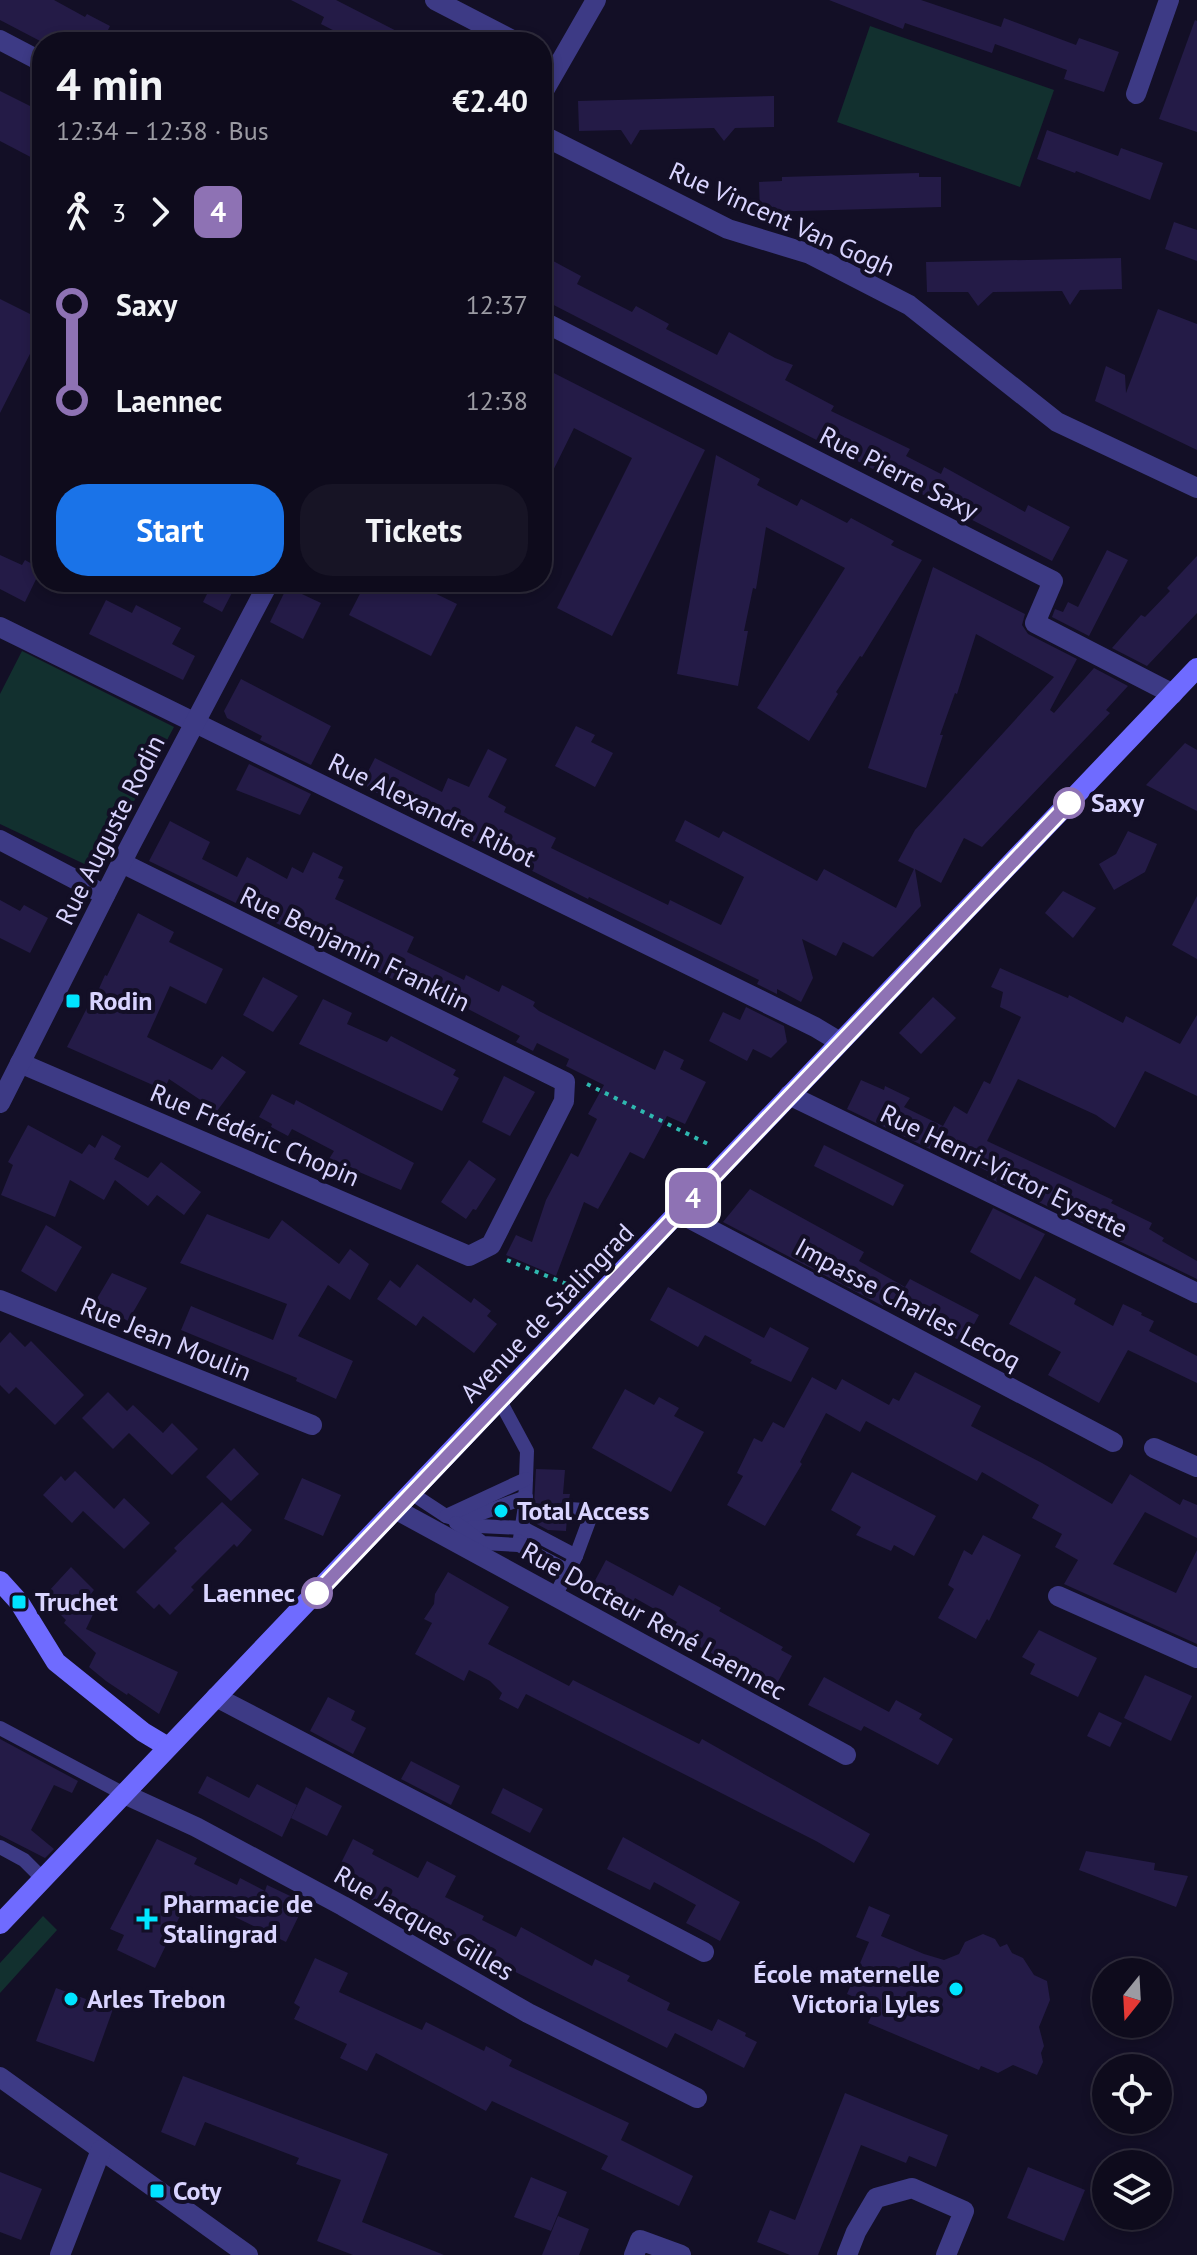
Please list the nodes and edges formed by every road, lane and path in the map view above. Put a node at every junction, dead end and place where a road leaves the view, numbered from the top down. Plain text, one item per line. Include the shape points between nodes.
1 (435, 0) edge
2 (596, 0) edge
3 (1161, 2) edge
4 (497, 32) edge
5 (0, 40) edge
6 (32, 57) edge
7 (552, 57) edge
8 (1136, 94) dead end
9 (552, 140) edge
10 (552, 326) edge
11 (1197, 488) edge
12 (264, 592) edge
13 (0, 627) edge
14 (1197, 668) edge
15 (1173, 694) junction
16 (195, 722) junction
17 (0, 840) edge
18 (122, 863) junction
19 (105, 895) junction
20 (840, 1042) junction
21 (20, 1063) junction
22 (565, 1082) junction
23 (3, 1089) edge
24 (789, 1095) junction
25 (728, 1161) junction
26 (679, 1213) junction
27 (476, 1252) junction
28 (574, 1287) dead end
29 (1197, 1293) edge
30 (0, 1300) edge
31 (500, 1401) junction
32 (312, 1425) dead end
33 (1113, 1442) dead end
34 (1154, 1448) dead end
35 (1197, 1467) edge
36 (526, 1479) junction
37 (411, 1493) junction
38 (526, 1497) junction
39 (395, 1509) junction
40 (569, 1509) dead end
41 (446, 1516) junction
42 (523, 1528) junction
43 (519, 1545) junction
44 (576, 1556) junction
45 (568, 1571) junction
46 (0, 1581) edge
47 (555, 1596) junction
48 (1058, 1596) dead end
49 (1197, 1658) edge
50 (216, 1697) junction
51 (0, 1728) edge
52 (168, 1747) junction
53 (846, 1755) dead end
54 (124, 1794) junction
55 (0, 1847) edge
56 (43, 1879) junction
57 (0, 1924) edge
58 (704, 1952) dead end
59 (0, 2077) edge
60 (697, 2098) dead end
61 (101, 2150) junction
62 (60, 2255) edge
63 (248, 2255) edge
64 (634, 2255) edge
65 (681, 2255) edge
66 (847, 2255) edge
67 (946, 2255) edge

1 - 4 street
2 - 7 street
3 - 8 street
5 - 6 street
9 - 11 street, Rue Vincent Van Gogh via 728,229 810,254 909,305 1057,422
10 - 15 street, Rue Pierre Saxy via 1053,581 1035,623
12 - 16 street, Rue Auguste Rodin
13 - 16 street, Rue Alexandre Ribot
14 - 15 main road, Avenue de Stalingrad
15 - 20 main road, Avenue de Stalingrad
16 - 18 street, Rue Auguste Rodin
16 - 20 street, Rue Alexandre Ribot
17 - 19 street
18 - 19 street, Rue Auguste Rodin
18 - 22 street, Rue Benjamin Franklin
19 - 21 street, Rue Auguste Rodin
20 - 24 main road, Avenue de Stalingrad
21 - 23 street, Rue Auguste Rodin
21 - 27 street, Rue Frédéric Chopin
22 - 25 path via 579,1080 656,1117 710,1144
22 - 27 street via 564,1101 491,1245
24 - 25 main road, Avenue de Stalingrad
24 - 29 street, Rue Henri-Victor Eysette
25 - 26 main road, Avenue de Stalingrad
26 - 31 main road, Avenue de Stalingrad
26 - 33 street, Impasse Charles Lecoq
27 - 28 path
30 - 32 street, Rue Jean Moulin
31 - 36 lane via 527,1451
31 - 37 main road, Avenue de Stalingrad
34 - 35 street
36 - 38 lane
36 - 41 lane
37 - 39 main road, Avenue de Stalingrad
37 - 41 lane
38 - 41 lane via 482,1513
38 - 42 lane
39 - 47 street, Rue Docteur René Laennec
39 - 50 main road, Avenue de Stalingrad
40 - 44 lane via 589,1515
41 - 42 lane via 479,1526
41 - 43 lane via 483,1543
42 - 43 lane
42 - 44 lane
43 - 45 lane
44 - 45 lane
45 - 47 lane
46 - 52 main road via 56,1662
47 - 53 street, Rue Docteur René Laennec
48 - 49 street
50 - 52 main road, Avenue de Stalingrad
50 - 58 street
51 - 54 lane
52 - 54 main road, Avenue de Stalingrad
54 - 56 main road, Avenue de Stalingrad
54 - 60 street, Rue Jacques Gilles via 196,1827 528,2013
55 - 56 lane
56 - 57 main road, Avenue de Stalingrad
59 - 61 street
61 - 62 street
61 - 63 street
64 - 65 street via 640,2240
66 - 67 street via 876,2198 912,2188 964,2211

